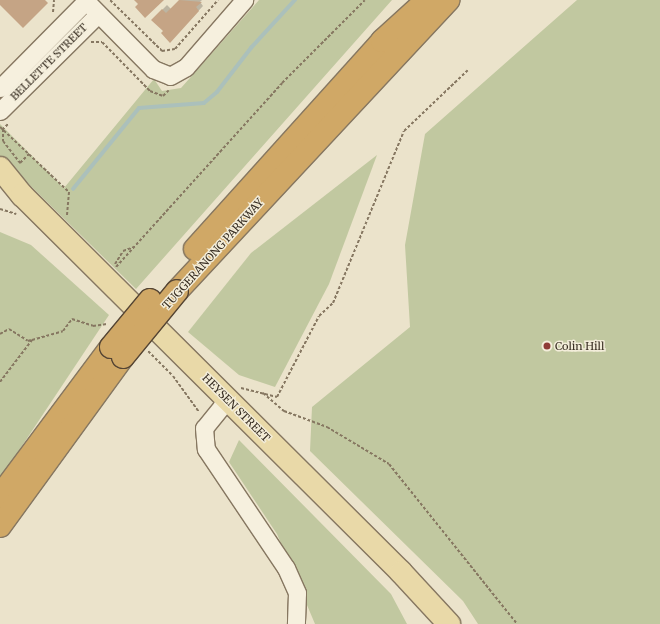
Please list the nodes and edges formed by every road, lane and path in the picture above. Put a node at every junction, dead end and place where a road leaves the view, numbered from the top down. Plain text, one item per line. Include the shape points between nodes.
1 (54, 0) edge
2 (86, 0) edge
3 (110, 0) edge
4 (218, 0) edge
5 (244, 0) edge
6 (365, 0) edge
7 (427, 0) edge
8 (448, 0) edge
9 (98, 14) junction
10 (48, 17) dead end
11 (86, 42) dead end
12 (468, 70) dead end
13 (141, 82) dead end
14 (0, 88) edge
15 (7, 114) edge
16 (0, 126) edge
17 (3, 130) junction
18 (10, 165) edge
19 (0, 183) edge
20 (69, 192) dead end
21 (22, 195) junction
22 (135, 246) junction
23 (171, 286) junction
24 (109, 324) dead end
25 (0, 334) edge
26 (32, 340) junction
27 (146, 349) dead end
28 (117, 352) junction
29 (0, 382) edge
30 (262, 392) junction
31 (224, 396) junction
32 (207, 423) junction
33 (0, 496) edge
34 (0, 526) edge
35 (296, 624) edge
36 (448, 624) edge
37 (517, 624) edge

1 - 10 path via 54,11
2 - 9 street
2 - 14 street, BELLETTE STREET
3 - 4 path via 162,51 175,49
5 - 9 street via 186,67 170,76 153,69
6 - 22 path via 282,83
7 - 23 highway, TUGGERANONG PARKWAY via 382,41
8 - 23 highway, TUGGERANONG PARKWAY
9 - 15 street, BELLETTE STREET
11 - 13 path via 102,42
12 - 30 path via 404,131 333,303 319,316 277,397
15 - 17 path
16 - 17 path
17 - 18 path via 3,141
17 - 20 path
18 - 21 main road, HEYSEN STREET
19 - 21 main road, HEYSEN STREET
21 - 31 main road, HEYSEN STREET
22 - 22 path via 114,270 115,260 123,251
23 - 28 highway, TUGGERANONG PARKWAY, bridge
24 - 26 path via 93,326 72,319 63,331
25 - 26 path via 9,329
26 - 29 path
27 - 32 path via 173,376
28 - 33 highway, TUGGERANONG PARKWAY
28 - 34 highway, TUGGERANONG PARKWAY
30 - 31 path via 233,387
30 - 37 path via 284,412 327,427 389,464
31 - 32 street via 222,406
31 - 36 main road, HEYSEN STREET via 401,572
32 - 35 street via 204,428 206,449 286,568 297,593

